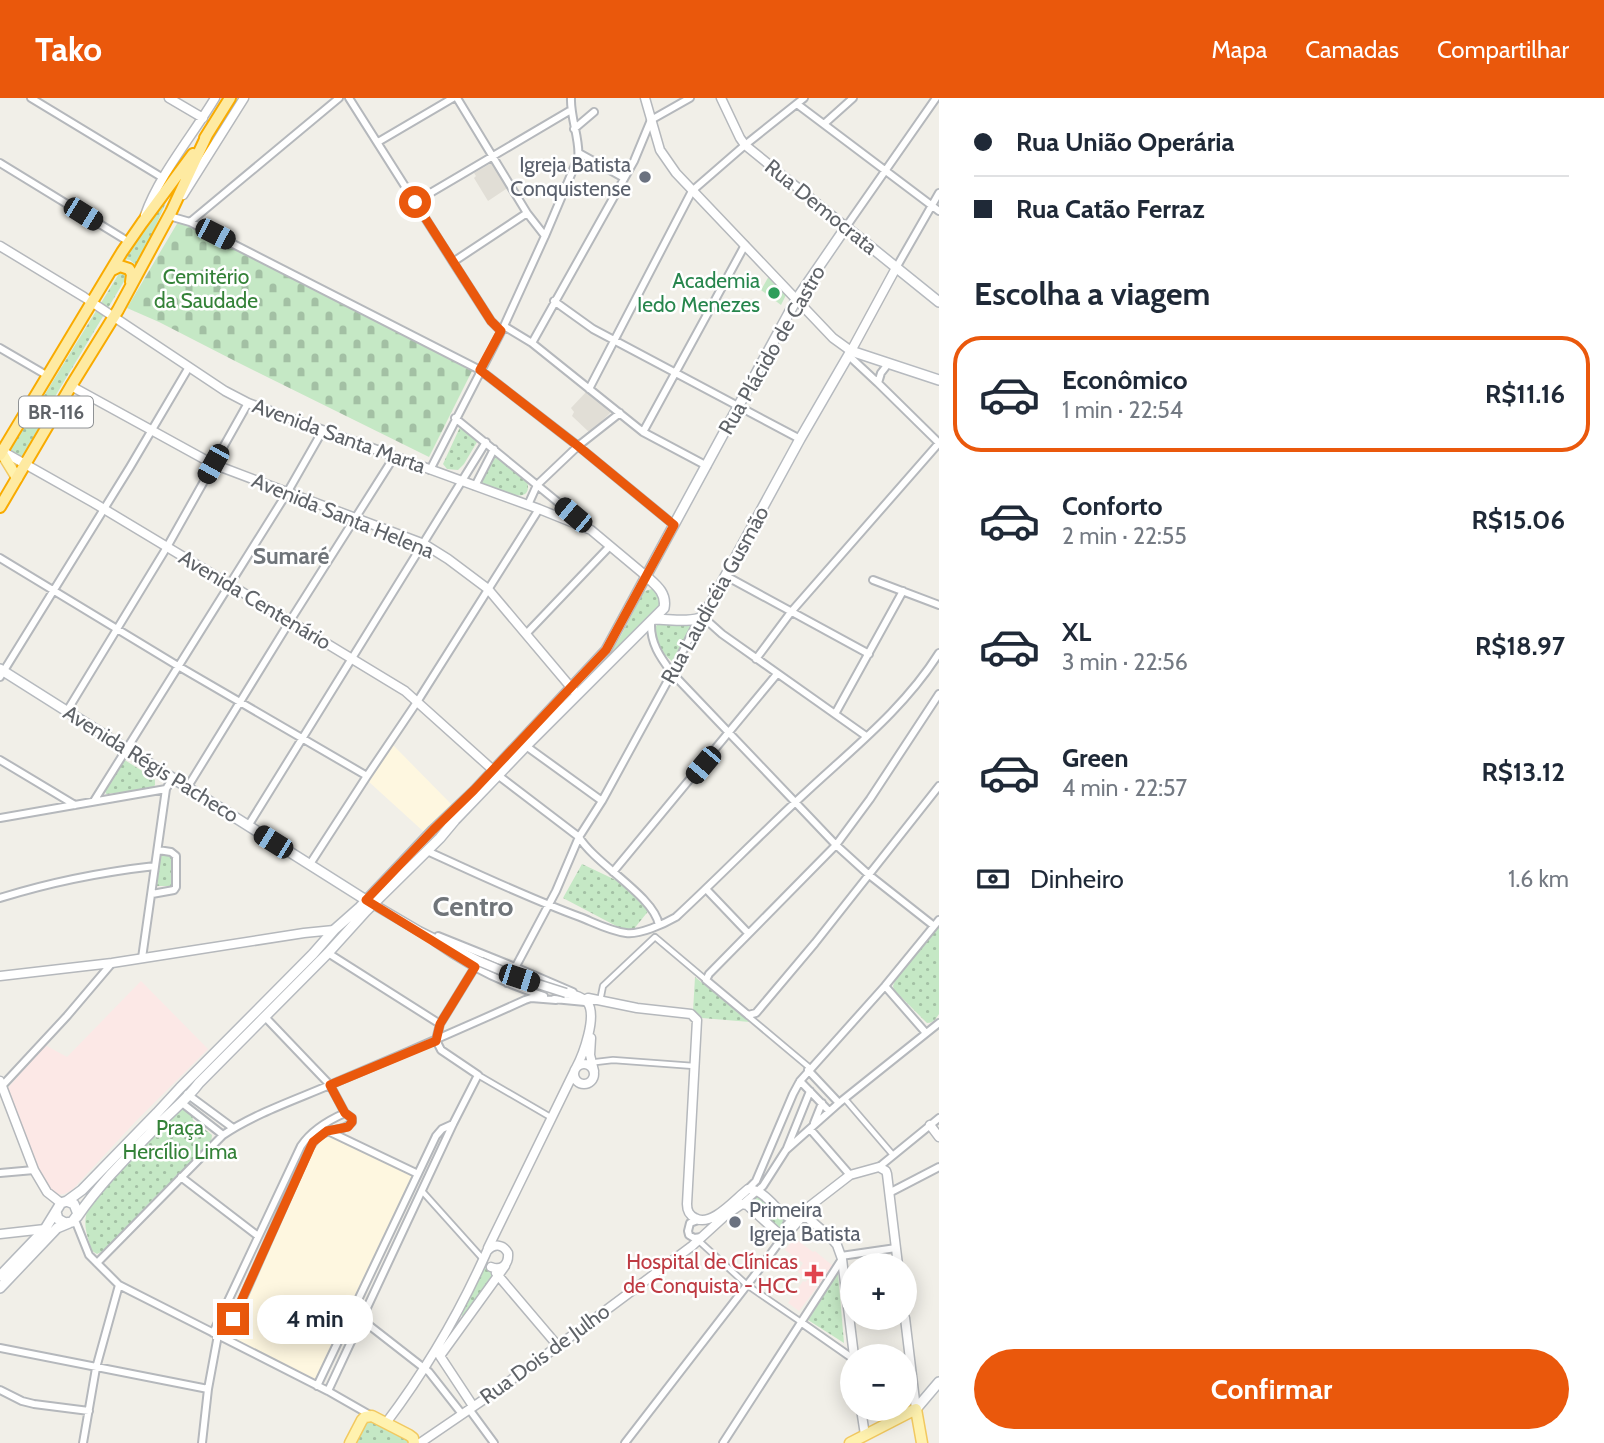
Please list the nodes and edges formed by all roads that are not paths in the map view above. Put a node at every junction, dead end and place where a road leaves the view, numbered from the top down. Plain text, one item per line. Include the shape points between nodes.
1 (31, 98) edge
2 (170, 98) edge
3 (215, 98) edge
4 (230, 98) edge
5 (244, 98) edge
6 (339, 98) edge
7 (349, 98) edge
8 (455, 98) edge
9 (571, 98) edge
10 (645, 98) edge
11 (690, 98) edge
12 (721, 98) edge
13 (788, 98) edge
14 (804, 98) edge
15 (853, 98) edge
16 (936, 98) edge
17 (795, 106) junction
18 (570, 110) junction
19 (594, 112) dead end
20 (203, 118) junction
21 (652, 120) junction
22 (824, 124) junction
23 (574, 129) junction
24 (207, 135) junction
25 (378, 142) junction
26 (745, 145) junction
27 (579, 153) junction
28 (491, 156) junction
29 (0, 163) edge
30 (885, 171) junction
31 (163, 178) junction
32 (624, 178) junction
33 (692, 191) junction
34 (939, 192) edge
35 (415, 202) junction
36 (932, 205) junction
37 (939, 211) edge
38 (527, 213) junction
39 (170, 214) junction
40 (190, 222) junction
41 (142, 223) junction
42 (846, 227) junction
43 (545, 236) junction
44 (129, 242) junction
45 (745, 245) junction
46 (2, 251) edge
47 (453, 262) junction
48 (896, 268) junction
49 (111, 270) junction
50 (131, 285) junction
51 (796, 300) junction
52 (554, 301) junction
53 (92, 302) junction
54 (939, 302) edge
55 (113, 317) junction
56 (502, 329) junction
57 (614, 340) junction
58 (532, 343) junction
59 (0, 348) edge
60 (849, 353) junction
61 (888, 363) junction
62 (189, 367) junction
63 (480, 370) junction
64 (676, 373) junction
65 (48, 376) junction
66 (939, 380) edge
67 (878, 383) junction
68 (71, 386) junction
69 (589, 389) junction
70 (32, 402) junction
71 (248, 402) junction
72 (739, 407) junction
73 (620, 413) junction
74 (54, 416) junction
75 (455, 418) junction
76 (151, 430) junction
77 (323, 430) junction
78 (643, 432) junction
79 (800, 439) junction
80 (486, 442) junction
81 (939, 443) edge
82 (578, 446) junction
83 (494, 449) junction
84 (1, 452) edge
85 (394, 457) junction
86 (25, 464) junction
87 (213, 464) junction
88 (707, 466) junction
89 (430, 470) junction
90 (17, 478) junction
91 (461, 481) junction
92 (537, 485) junction
93 (475, 486) junction
94 (287, 493) junction
95 (528, 505) junction
96 (0, 507) edge
97 (104, 509) junction
98 (539, 509) junction
99 (355, 518) junction
100 (674, 525) junction
101 (591, 530) junction
102 (424, 544) junction
103 (610, 546) junction
104 (167, 547) junction
105 (0, 558) edge
106 (646, 576) junction
107 (726, 576) junction
108 (873, 580) dead end
109 (229, 584) junction
110 (657, 586) junction
111 (488, 589) junction
112 (640, 589) junction
113 (54, 590) junction
114 (903, 591) junction
115 (939, 605) edge
116 (791, 612) junction
117 (701, 618) junction
118 (290, 621) junction
119 (652, 621) junction
120 (117, 628) junction
121 (526, 634) junction
122 (939, 653) edge
123 (869, 654) junction
124 (353, 658) junction
125 (756, 659) junction
126 (178, 666) junction
127 (1, 673) edge
128 (672, 673) junction
129 (777, 674) junction
130 (574, 691) junction
131 (939, 695) edge
132 (240, 702) junction
133 (416, 702) junction
134 (67, 711) junction
135 (835, 714) junction
136 (729, 733) junction
137 (866, 736) junction
138 (303, 737) junction
139 (526, 746) junction
140 (125, 749) junction
141 (0, 760) edge
142 (496, 773) junction
143 (366, 776) junction
144 (172, 779) junction
145 (939, 786) edge
146 (187, 788) junction
147 (166, 789) junction
148 (94, 801) junction
149 (602, 802) junction
150 (796, 802) junction
151 (75, 805) junction
152 (0, 818) edge
153 (248, 826) junction
154 (433, 830) junction
155 (579, 837) junction
156 (440, 838) junction
157 (836, 845) junction
158 (423, 848) junction
159 (158, 850) junction
160 (310, 864) junction
161 (155, 866) junction
162 (613, 872) junction
163 (868, 874) junction
164 (706, 889) junction
165 (152, 894) junction
166 (0, 898) edge
167 (370, 902) junction
168 (547, 905) junction
169 (937, 923) edge
170 (408, 925) junction
171 (659, 925) junction
172 (334, 930) junction
173 (748, 933) junction
174 (319, 947) junction
175 (328, 953) junction
176 (142, 958) junction
177 (112, 963) junction
178 (478, 965) junction
179 (515, 967) junction
180 (0, 976) edge
181 (706, 980) junction
182 (507, 983) junction
183 (885, 986) junction
184 (556, 1000) junction
185 (600, 1001) junction
186 (588, 1003) junction
187 (748, 1015) junction
188 (265, 1017) junction
189 (939, 1023) edge
190 (440, 1024) junction
191 (926, 1034) junction
192 (436, 1041) junction
193 (595, 1066) junction
194 (694, 1066) junction
195 (809, 1069) junction
196 (575, 1070) junction
197 (478, 1075) junction
198 (800, 1080) junction
199 (330, 1085) junction
200 (2, 1088) edge
201 (180, 1088) junction
202 (810, 1091) junction
203 (186, 1099) junction
204 (841, 1100) junction
205 (822, 1103) junction
206 (829, 1111) junction
207 (345, 1113) junction
208 (552, 1118) junction
209 (939, 1118) edge
210 (453, 1124) junction
211 (930, 1125) junction
212 (811, 1127) junction
213 (233, 1128) junction
214 (327, 1131) junction
215 (223, 1135) junction
216 (939, 1137) edge
217 (786, 1150) junction
218 (893, 1155) junction
219 (879, 1167) junction
220 (939, 1167) edge
221 (34, 1170) junction
222 (0, 1173) edge
223 (418, 1174) junction
224 (850, 1175) junction
225 (181, 1177) junction
226 (748, 1189) junction
227 (422, 1191) junction
228 (758, 1191) junction
229 (889, 1193) junction
230 (61, 1205) junction
231 (744, 1205) junction
232 (810, 1205) junction
233 (794, 1217) junction
234 (73, 1220) junction
235 (697, 1220) junction
236 (812, 1220) junction
237 (44, 1229) junction
238 (0, 1234) edge
239 (783, 1235) junction
240 (258, 1236) junction
241 (702, 1237) junction
242 (896, 1248) junction
243 (486, 1253) junction
244 (868, 1253) edge
245 (897, 1253) edge
246 (840, 1255) edge
247 (840, 1260) edge
248 (97, 1263) junction
249 (505, 1266) junction
250 (491, 1267) junction
251 (498, 1275) junction
252 (0, 1276) edge
253 (119, 1285) junction
254 (747, 1285) junction
255 (0, 1288) edge
256 (361, 1320) junction
257 (802, 1323) junction
258 (219, 1335) junction
259 (558, 1346) junction
260 (0, 1348) edge
261 (840, 1348) edge
262 (436, 1356) junction
263 (96, 1368) junction
264 (424, 1368) junction
265 (939, 1382) edge
266 (317, 1386) junction
267 (208, 1389) junction
268 (0, 1390) edge
269 (328, 1391) junction
270 (917, 1408) edge
271 (468, 1410) junction
272 (89, 1411) junction
273 (917, 1415) edge
274 (372, 1416) junction
275 (863, 1421) edge
276 (896, 1421) edge
277 (386, 1423) junction
278 (865, 1439) edge
279 (83, 1443) edge
280 (202, 1443) edge
281 (350, 1443) edge
282 (414, 1443) edge
283 (420, 1443) edge
284 (495, 1443) edge
285 (625, 1443) edge
286 (723, 1443) edge
287 (850, 1443) edge
288 (922, 1443) edge

1 - 31 street
2 - 20 street
3 - 20 street, BR-116
4 - 24 highway, BR-116
5 - 39 street, BR-116
6 - 40 street
7 - 25 street
8 - 25 street
8 - 28 street
9 - 18 street
10 - 21 street
11 - 21 street
12 - 26 street, Rua Democrata
13 - 17 street
14 - 17 street
15 - 22 street
16 - 30 street, Rua Plácido de Castro
17 - 22 street
17 - 26 street
18 - 23 street
18 - 28 street
19 - 23 street
20 - 31 street, BR-116
21 - 32 street
21 - 33 street via 660,150
22 - 30 street
23 - 27 street
24 - 39 highway, BR-116
24 - 41 highway, BR-116
25 - 35 street
26 - 33 street
26 - 42 street, Rua Democrata
27 - 32 street
27 - 43 street
28 - 35 street
28 - 38 street
29 - 44 street
30 - 36 street
30 - 42 street, Rua Plácido de Castro
31 - 41 street, BR-116
32 - 52 street
33 - 45 street
33 - 57 street
34 - 36 street
35 - 47 street
36 - 37 street
36 - 48 street
38 - 43 street
38 - 47 street
39 - 40 street
39 - 50 highway, BR-116
40 - 63 street
41 - 44 highway, BR-116
42 - 48 main road, Rua Democrata
42 - 51 main road, Rua Plácido de Castro
43 - 56 street
44 - 49 highway, BR-116
45 - 51 street
45 - 64 street
46 - 53 street, Avenida Santa Marta
47 - 56 street via 491,321
48 - 54 main road, Rua Democrata
48 - 60 street
49 - 50 highway via 129,269
49 - 53 highway, BR-116
50 - 55 highway, BR-116
51 - 60 street
51 - 72 main road, Rua Plácido de Castro
52 - 57 street
52 - 58 street
53 - 55 street, Avenida Santa Marta
53 - 65 highway, BR-116
55 - 62 street, Avenida Santa Marta
55 - 68 highway, BR-116
56 - 58 street
56 - 63 street
57 - 64 street
57 - 69 street
58 - 69 street
59 - 65 street
60 - 61 main road
60 - 67 street
60 - 79 main road, Rua Laudicéia Gusmão
61 - 66 main road
61 - 67 street
62 - 71 street, Avenida Santa Marta
62 - 76 street
63 - 75 street
63 - 82 street
64 - 72 street
64 - 78 street
65 - 70 highway, BR-116
67 - 81 street
68 - 74 highway, BR-116
68 - 76 street, Avenida Santa Helena
69 - 73 street
70 - 74 highway via 31,410 38,419
70 - 84 highway, BR-116
71 - 77 street, Avenida Santa Marta
71 - 87 street
72 - 79 street
72 - 88 main road, Rua Plácido de Castro
73 - 78 street
73 - 82 street
74 - 86 highway, BR-116
75 - 80 street
75 - 89 street
76 - 87 street, Avenida Santa Helena
76 - 97 street
77 - 85 street, Avenida Santa Marta
77 - 94 street
78 - 88 street
79 - 107 main road, Rua Laudicéia Gusmão
80 - 83 street
80 - 91 street
81 - 116 street
82 - 92 street
82 - 100 street
83 - 92 street
83 - 93 street
84 - 86 street, Avenida Centenário
84 - 90 main road
85 - 89 street, Avenida Santa Marta
85 - 99 street
86 - 90 highway, BR-116
86 - 97 street, Avenida Centenário
87 - 94 street, Avenida Santa Helena
87 - 104 street
88 - 100 main road, Rua Plácido de Castro
89 - 91 street, Avenida Santa Marta
90 - 96 highway, BR-116
91 - 93 street, Avenida Santa Marta
91 - 102 street
92 - 95 street
92 - 101 street
93 - 95 street, Avenida Santa Marta
94 - 99 street, Avenida Santa Helena
94 - 109 street
95 - 98 street, Avenida Santa Marta
97 - 104 street, Avenida Centenário
97 - 113 street
98 - 101 street, Avenida Santa Marta
98 - 111 street
99 - 102 street, Avenida Santa Helena
99 - 118 street
100 - 106 main road, Rua Plácido de Castro
101 - 103 street, Avenida Santa Marta
102 - 111 street, Avenida Santa Helena
102 - 124 street
103 - 106 street, Avenida Santa Marta
103 - 121 street
104 - 109 street, Avenida Centenário
104 - 120 street
105 - 113 street
106 - 110 main road
106 - 112 main road, Rua Plácido de Castro
107 - 116 street
107 - 117 main road, Rua Laudicéia Gusmão
108 - 114 street
109 - 118 street, Avenida Centenário
109 - 126 street
110 - 112 main road
110 - 119 main road via 666,604
111 - 121 street, Avenida Santa Helena
111 - 133 street
112 - 130 main road, Rua Plácido de Castro via 606,650
113 - 120 street
113 - 127 street
114 - 115 street
114 - 123 street
116 - 123 street
116 - 125 street
117 - 119 main road
117 - 125 street
117 - 128 street, Rua Laudicéia Gusmão
118 - 124 street, Avenida Centenário
118 - 132 street
119 - 128 street via 652,640
119 - 130 main road
120 - 126 street
120 - 134 street
121 - 130 street, Avenida Santa Helena
122 - 137 street via 918,684
123 - 135 street
124 - 133 street, Avenida Centenário
124 - 138 street
125 - 129 street
126 - 132 street
126 - 140 street
127 - 134 main road, Avenida Régis Pacheco
128 - 136 street
128 - 149 street, Rua Laudicéia Gusmão
129 - 135 street
129 - 136 street
130 - 139 main road
130 - 142 main road
131 - 157 street
132 - 138 street
132 - 146 street
133 - 142 street, Avenida Centenário
133 - 143 street
134 - 140 main road, Avenida Régis Pacheco
135 - 137 street
136 - 150 street
136 - 162 street
137 - 150 street
138 - 143 street
138 - 153 street
139 - 142 main road
139 - 149 street
140 - 144 main road, Avenida Régis Pacheco
140 - 148 street
141 - 151 street
142 - 154 main road
142 - 155 street
142 - 156 main road
143 - 160 street
144 - 146 main road, Avenida Régis Pacheco
144 - 147 street
145 - 163 street
146 - 153 main road, Avenida Régis Pacheco
147 - 148 street
147 - 159 street
148 - 151 street
149 - 155 street, Rua Laudicéia Gusmão
150 - 157 street
150 - 164 street
151 - 152 street
153 - 160 main road, Avenida Régis Pacheco
154 - 156 main road
154 - 158 main road
155 - 162 street
155 - 168 street, Rua Laudicéia Gusmão
156 - 158 main road
157 - 163 street
157 - 173 street
158 - 167 main road
158 - 168 street
159 - 161 street
159 - 165 street via 176,856 176,887
160 - 167 main road, Avenida Régis Pacheco
161 - 165 street
161 - 166 street via 79,877
162 - 171 street via 650,907
163 - 169 street
163 - 187 street via 760,1010
164 - 171 street via 676,917
164 - 173 street
165 - 176 street
167 - 170 street, Avenida Régis Pacheco
167 - 172 main road
167 - 175 main road
168 - 171 street via 625,933
168 - 179 street
169 - 183 street
170 - 178 street, Avenida Régis Pacheco
170 - 179 street, Avenida Régis Pacheco
172 - 174 main road
172 - 176 street
173 - 181 street
174 - 175 main road
174 - 201 main road
175 - 188 main road
175 - 190 street
176 - 177 street
177 - 180 street
177 - 200 street
178 - 182 street, Avenida Régis Pacheco
178 - 186 street, bridge
178 - 190 street
179 - 182 street
179 - 186 street, Avenida Régis Pacheco
181 - 185 street via 654,937 603,986
181 - 187 street
182 - 184 street, Avenida Régis Pacheco
183 - 191 street
183 - 195 street
184 - 186 street
184 - 192 street via 525,1000
185 - 186 street
185 - 194 street via 693,1015 697,1020
186 - 193 street via 596,1005 597,1011 590,1045
186 - 196 street via 590,1026
187 - 195 street
188 - 199 street
188 - 203 main road
189 - 191 street
190 - 192 street
191 - 204 street
192 - 197 street via 441,1050
192 - 199 street
193 - 194 street via 613,1060
193 - 196 street via 582,1065
193 - 196 street via 593,1080 586,1085 577,1082
194 - 235 street via 687,1211
195 - 198 street
195 - 204 street
196 - 208 street
197 - 208 street
197 - 210 street
198 - 202 street
198 - 226 street via 756,1181
199 - 207 street
199 - 213 street
200 - 221 street
201 - 203 street
201 - 230 main road via 82,1190
202 - 205 street
202 - 217 street
203 - 213 street
203 - 215 street
203 - 234 main road via 107,1178
204 - 206 street
204 - 218 street
205 - 206 street
205 - 212 street
206 - 212 street
207 - 214 street via 352,1118 350,1125
207 - 240 street via 305,1140
208 - 243 street
209 - 211 street
210 - 223 street via 438,1133
210 - 227 street
211 - 216 street
211 - 218 street
212 - 217 street
212 - 224 street
213 - 215 street
214 - 223 street
214 - 258 street via 310,1147
215 - 225 street
217 - 228 street
218 - 219 street
219 - 224 street
219 - 229 street via 887,1174
220 - 229 street
221 - 222 street
221 - 230 street
223 - 266 street
224 - 232 street
225 - 240 street
225 - 248 street
226 - 228 street
226 - 235 street via 715,1217
227 - 243 street
227 - 256 street
228 - 231 street
228 - 233 street via 783,1214
229 - 242 street
230 - 234 main road via 76,1207
230 - 234 main road via 58,1219
230 - 237 main road
231 - 239 street
231 - 241 street, Rua Dois de Julho
232 - 233 street
232 - 236 street via 807,1212
233 - 239 street
234 - 248 street
234 - 255 main road via 57,1228
235 - 241 street via 706,1228
235 - 241 street via 687,1230 692,1237
236 - 239 street via 802,1218
236 - 246 street via 836,1244
237 - 238 street
237 - 252 main road
239 - 254 street
240 - 258 street
241 - 254 street
241 - 259 street, Rua Dois de Julho
242 - 244 street
242 - 245 street
243 - 249 street via 496,1245 506,1250
243 - 250 street
243 - 262 street
247 - 257 street
248 - 253 street
249 - 250 street
249 - 251 street
250 - 251 street
251 - 259 street
251 - 262 street
253 - 258 street
253 - 263 street
254 - 257 street
254 - 285 street
256 - 264 street
256 - 269 street
257 - 261 street
257 - 286 street
258 - 266 street
258 - 267 street
259 - 271 street, Rua Dois de Julho
260 - 263 street
262 - 264 street
262 - 271 street
263 - 267 street
263 - 272 street
264 - 271 street
264 - 277 street
265 - 270 main road
266 - 269 street
267 - 280 street
268 - 272 street via 34,1404
269 - 274 street
271 - 283 street, Rua Dois de Julho
271 - 284 street
272 - 279 street
273 - 288 main road
274 - 277 main road
274 - 281 main road via 362,1420
275 - 278 street
276 - 278 main road
277 - 282 main road via 410,1435
278 - 287 main road

